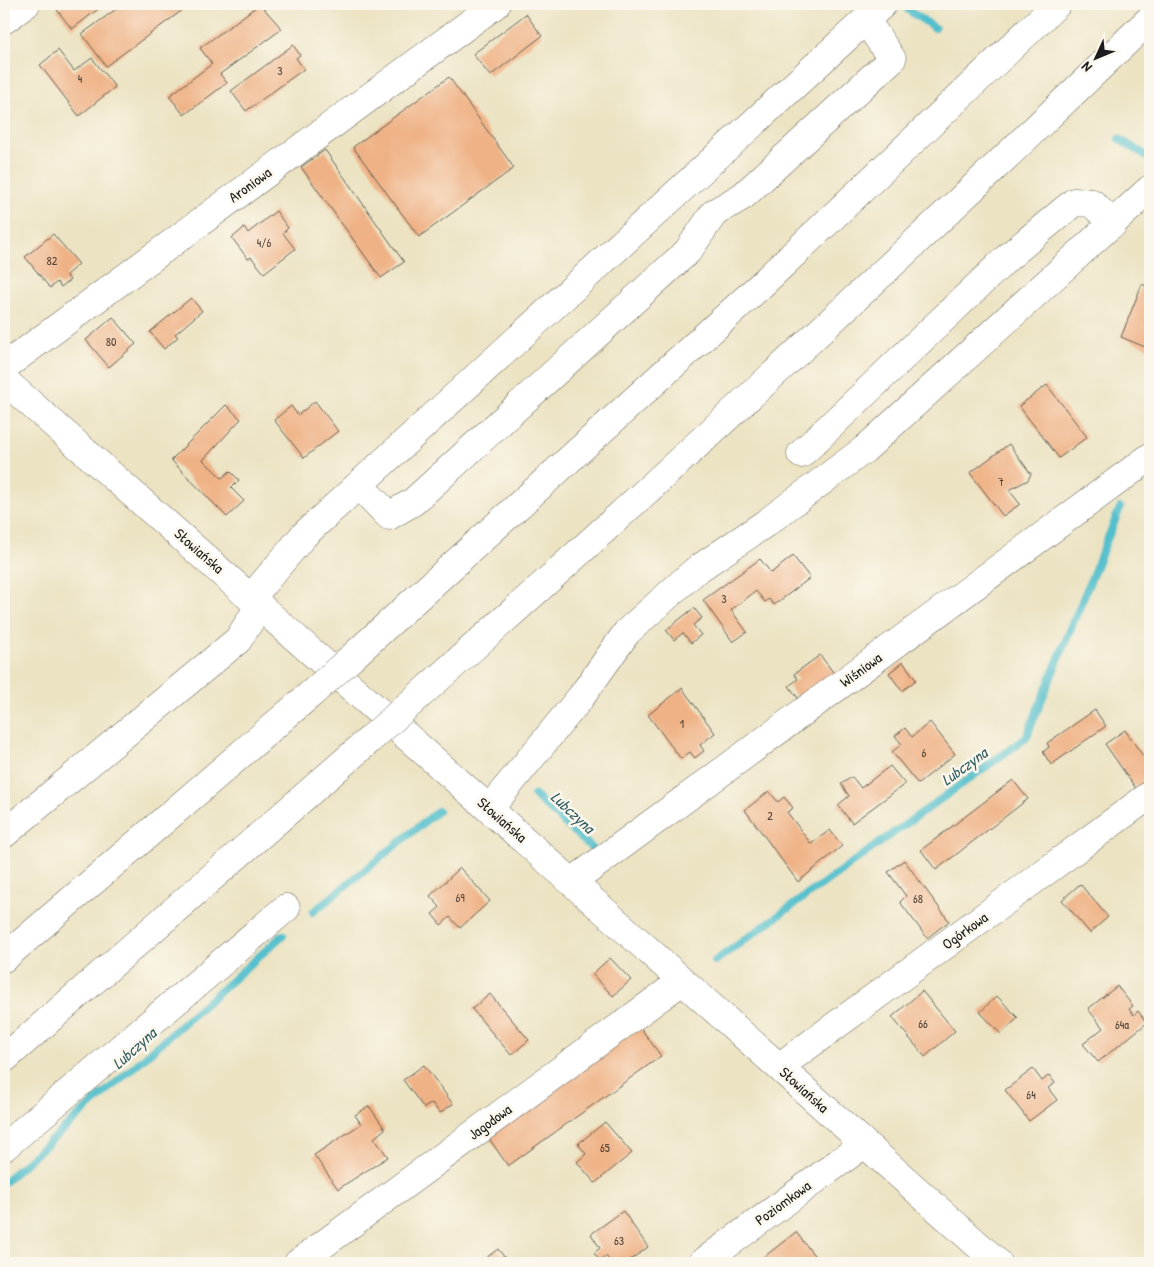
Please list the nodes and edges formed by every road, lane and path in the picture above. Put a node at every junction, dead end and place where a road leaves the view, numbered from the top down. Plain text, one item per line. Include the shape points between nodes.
1 (26, 4) edge
2 (496, 4) edge
3 (1057, 4) edge
4 (874, 12) edge
5 (1150, 19) edge
6 (4, 20) edge
7 (1150, 189) edge
8 (1113, 224) junction
9 (4, 367) edge
10 (4, 380) edge
11 (823, 434) junction
12 (801, 454) dead end
13 (1150, 457) edge
14 (848, 462) junction
15 (359, 485) junction
16 (256, 602) junction
17 (1150, 795) edge
18 (489, 809) junction
19 (4, 834) edge
20 (572, 882) junction
21 (286, 908) dead end
22 (4, 958) edge
23 (682, 981) junction
24 (4, 1060) edge
25 (779, 1067) junction
26 (864, 1144) junction
27 (4, 1147) edge
28 (298, 1263) edge
29 (702, 1263) edge
30 (998, 1263) edge

1 - 6 main road
2 - 9 main road, Aroniowa
3 - 22 main road, bridge via 761,285 350,659
4 - 15 main road
4 - 15 main road via 892,59 743,196 714,213 688,251 637,298 413,502 389,516
5 - 24 main road, bridge via 625,513
7 - 8 main road
8 - 11 main road via 1092,203 1074,202 1007,258
8 - 14 main road
10 - 16 main road, Słowiańska
11 - 12 main road
11 - 14 main road
13 - 20 main road, Wiśniowa
14 - 18 main road via 695,571 628,632 581,697
15 - 16 main road via 304,536
16 - 18 main road, Słowiańska
16 - 19 main road via 238,640
17 - 25 main road, Ogórkowa
18 - 20 main road, Słowiańska
20 - 23 main road, Słowiańska
21 - 27 main road
23 - 25 main road, Słowiańska
23 - 28 main road, Jagodowa
25 - 26 main road, Słowiańska
26 - 29 main road, Poziomkowa
26 - 30 main road, Słowiańska

